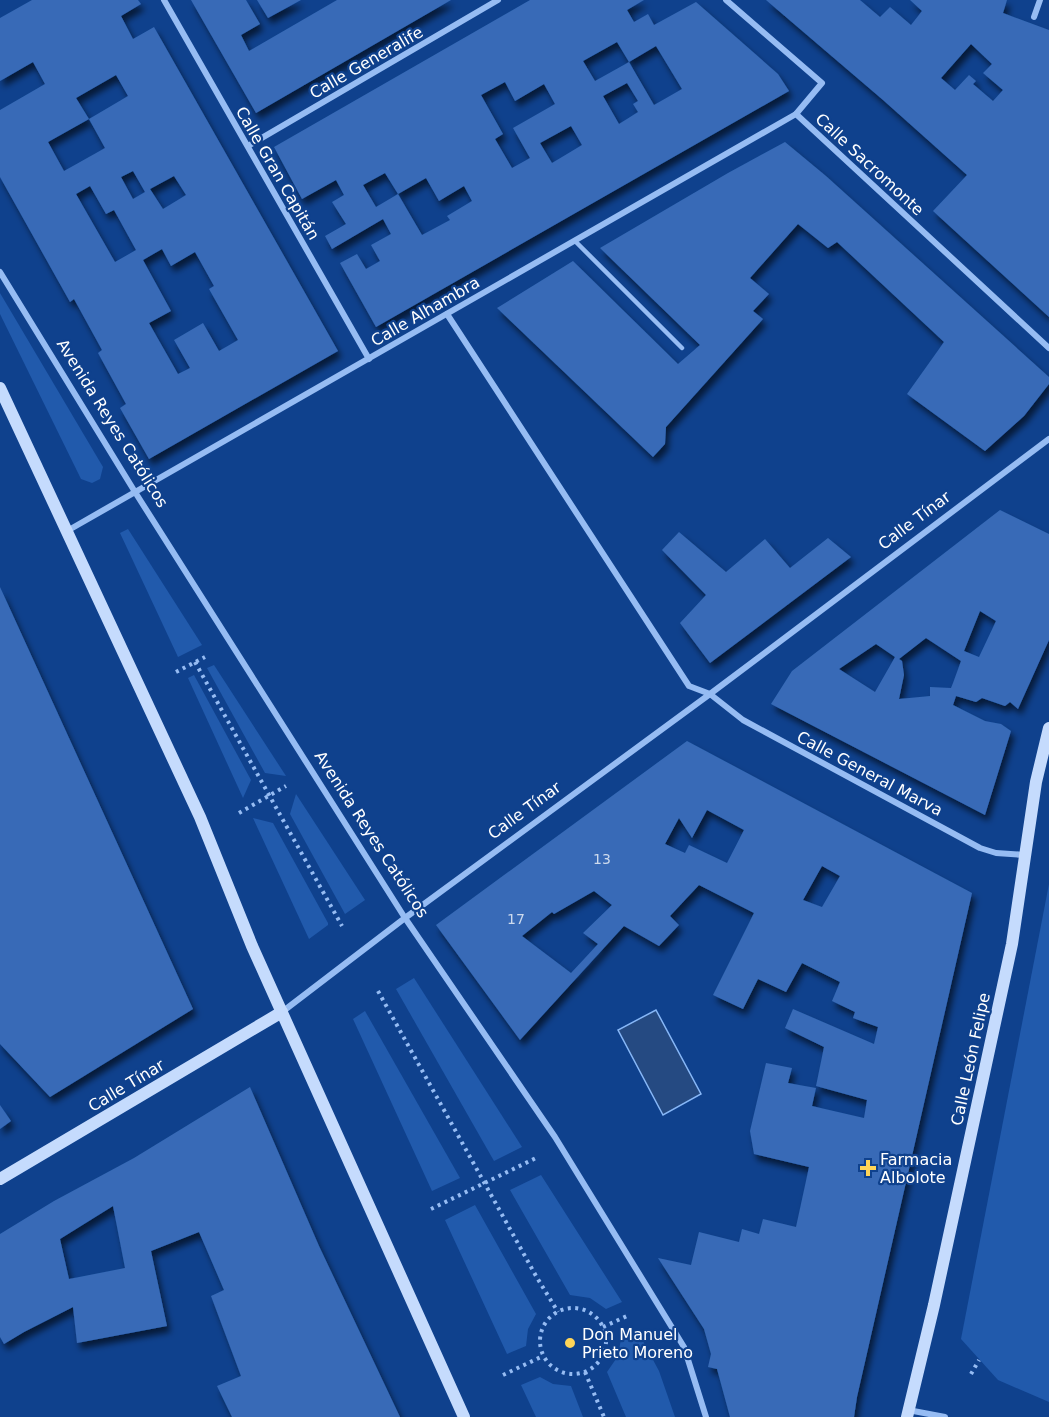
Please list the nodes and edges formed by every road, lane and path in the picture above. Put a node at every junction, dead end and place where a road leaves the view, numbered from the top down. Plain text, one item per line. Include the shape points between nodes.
1 (164, 0) edge
2 (498, 0) edge
3 (726, 0) edge
4 (1040, 0) edge
5 (1034, 17) dead end
6 (796, 114) junction
7 (248, 146) junction
8 (574, 241) junction
9 (0, 272) edge
10 (447, 314) junction
11 (682, 348) dead end
12 (1049, 348) edge
13 (369, 359) junction
14 (0, 388) edge
15 (1049, 439) edge
16 (135, 492) junction
17 (67, 531) junction
18 (206, 656) dead end
19 (195, 662) junction
20 (176, 672) dead end
21 (710, 694) junction
22 (1049, 728) edge
23 (288, 786) dead end
24 (270, 796) junction
25 (239, 813) dead end
26 (1026, 855) junction
27 (405, 918) junction
28 (342, 926) dead end
29 (378, 991) dead end
30 (282, 1012) junction
31 (542, 1155) dead end
32 (0, 1179) edge
33 (485, 1184) junction
34 (431, 1209) dead end
35 (637, 1311) dead end
36 (558, 1312) junction
37 (603, 1328) junction
38 (543, 1356) junction
39 (979, 1360) dead end
40 (585, 1372) junction
41 (971, 1374) dead end
42 (503, 1375) dead end
43 (908, 1413) edge
44 (464, 1417) edge
45 (604, 1417) edge
46 (706, 1417) edge
47 (945, 1417) edge

1 - 7 street, Calle Gran Capitán
2 - 7 street, Calle Generalife
3 - 6 street, Calle Sacromonte via 822,83
4 - 5 street
6 - 8 street, Calle Alhambra
6 - 12 street, Calle Sacromonte
7 - 13 street, Calle Gran Capitán
8 - 10 street, Calle Alhambra
8 - 11 lane
9 - 16 street, Avenida Reyes Católicos
10 - 13 street, Calle Alhambra
10 - 21 street, Calle General Marva via 689,686
13 - 16 street, Calle Alhambra
14 - 17 street
15 - 21 street, Calle Tínar
16 - 17 street, Calle Alhambra
16 - 27 street, Avenida Reyes Católicos
17 - 30 street via 200,817
18 - 19 path
19 - 20 path
19 - 24 path
21 - 26 street, Calle General Marva via 743,720 980,848
21 - 27 street, Calle Tínar
22 - 26 street, Calle León Felipe via 1036,782
23 - 24 path
24 - 25 path
24 - 28 path
26 - 43 street, Calle León Felipe via 1012,944
27 - 30 street, Calle Tínar
27 - 46 street, Avenida Reyes Católicos via 555,1137 684,1347
29 - 33 path
30 - 32 street, Calle Tínar
30 - 44 street
31 - 33 path
33 - 34 path
33 - 36 path
35 - 37 path
36 - 37 path via 579,1308 597,1318
36 - 38 path via 543,1326
37 - 40 path via 606,1338 601,1359
38 - 40 path via 556,1370
38 - 42 path
39 - 41 path
40 - 45 path
43 - 47 street, Calle León Felipe

